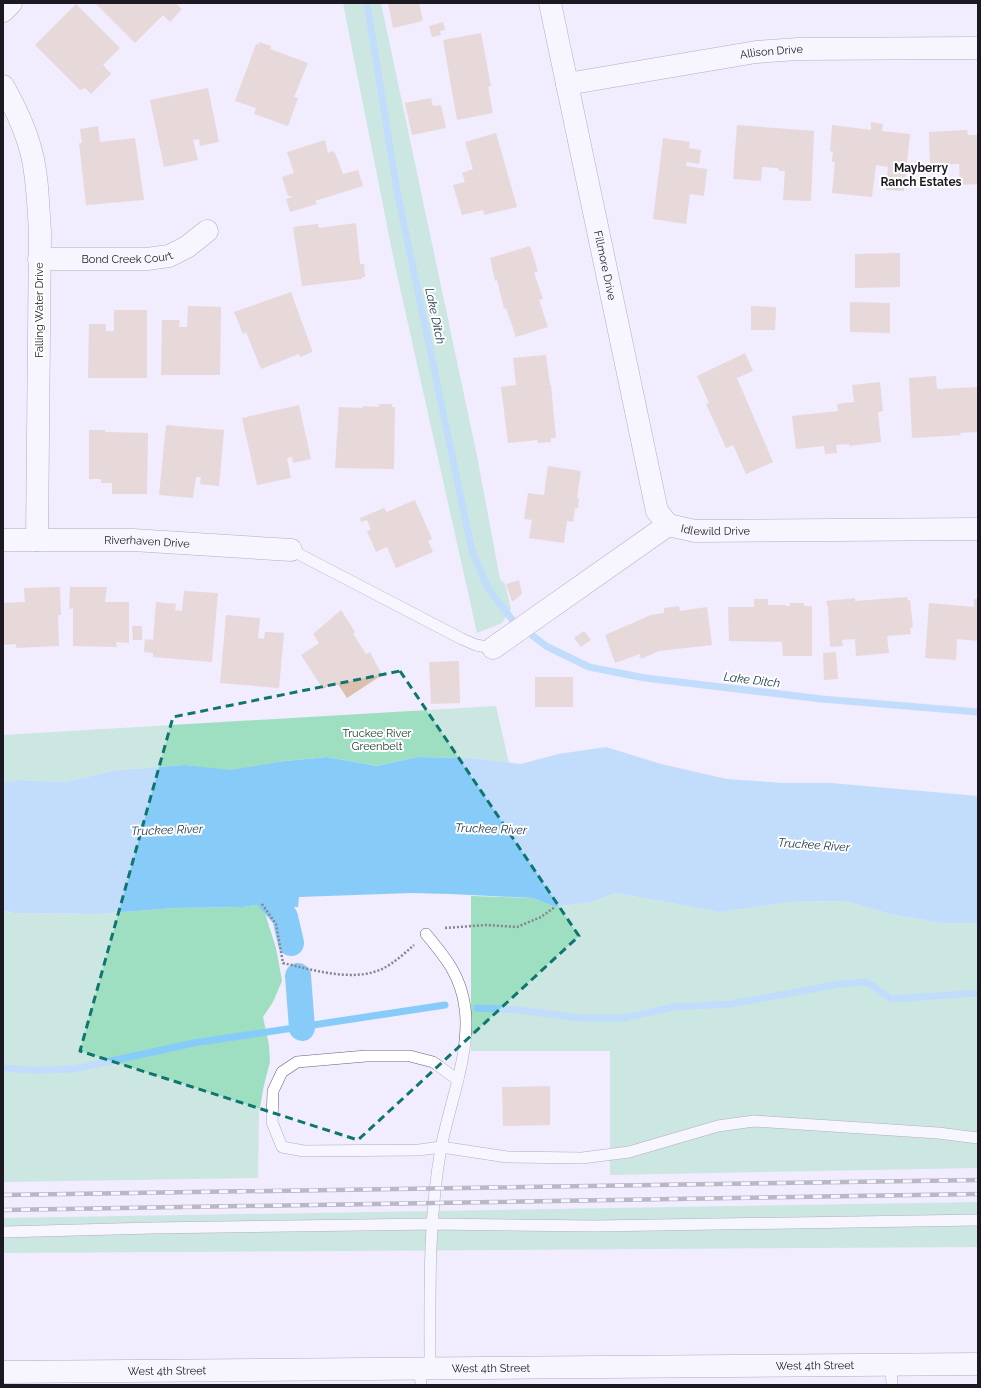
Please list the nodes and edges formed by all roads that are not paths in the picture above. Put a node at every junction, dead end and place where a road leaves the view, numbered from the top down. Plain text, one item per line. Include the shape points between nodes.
1 (11, 3) edge
2 (550, 3) edge
3 (3, 11) edge
4 (978, 48) edge
5 (567, 84) junction
6 (3, 86) edge
7 (207, 231) dead end
8 (39, 259) junction
9 (668, 525) junction
10 (978, 529) edge
11 (3, 540) edge
12 (37, 540) junction
13 (291, 550) joint
14 (493, 648) joint
15 (426, 934) road end
16 (458, 1080) junction
17 (978, 1138) edge
18 (441, 1147) junction
19 (978, 1220) edge
20 (433, 1224) junction
21 (3, 1232) edge
22 (978, 1364) edge
23 (3, 1372) edge
24 (423, 1374) edge
25 (892, 1375) edge
26 (39, 1378) edge

1 - 3 street
2 - 5 street, Fillmore Drive
4 - 5 street, Allison Drive via 798,49 756,52
5 - 9 street, Fillmore Drive via 657,511
6 - 8 street, Falling Water Drive via 17,111 32,152 37,193
7 - 8 street, Bond Creek Court via 187,247 169,256 148,259
8 - 12 street, Falling Water Drive
9 - 10 street, Idlewild Drive via 695,532
9 - 14 street, Idlewild Drive
11 - 12 street, Riverhaven Drive
12 - 13 street, Riverhaven Drive via 188,542
13 - 14 lane via 476,646
15 - 16 lane via 444,955 461,985 465,1017 464,1045
16 - 18 lane
16 - 18 lane via 433,1062 410,1056 366,1056 297,1062 282,1072 273,1091 272,1122 282,1147 304,1151 418,1150
17 - 18 lane via 754,1121 718,1126 629,1152 582,1158 507,1157
18 - 20 lane
19 - 20 lane via 595,1226
20 - 21 lane
20 - 24 lane
22 - 25 street, West 4th Street
23 - 26 street, West 4th Street
24 - 25 street, West 4th Street
24 - 26 street, West 4th Street

